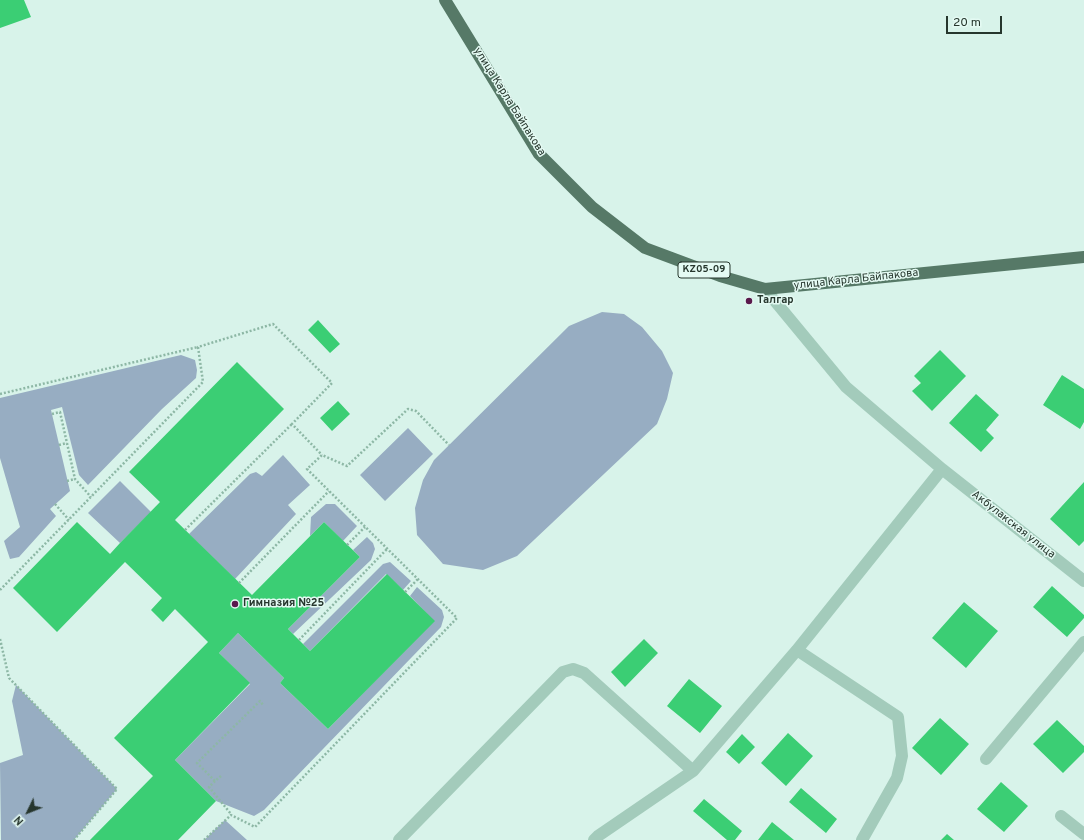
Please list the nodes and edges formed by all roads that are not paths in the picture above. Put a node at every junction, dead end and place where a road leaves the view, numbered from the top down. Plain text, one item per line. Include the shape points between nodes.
1 (445, 0) edge
2 (1084, 257) edge
3 (765, 289) junction
4 (942, 469) junction
5 (1084, 581) edge
6 (1084, 642) edge
7 (797, 650) junction
8 (986, 759) dead end
9 (692, 771) junction
10 (1062, 816) dead end
11 (1084, 834) edge
12 (399, 840) edge
13 (594, 840) edge
14 (862, 840) edge

1 - 3 main road, улица Карла Байпакова / KZ05-09 via 539,154 592,208 645,248 720,276
2 - 3 main road, улица Карла Байпакова / KZ05-09
3 - 4 street, Акбулакская улица via 846,387
4 - 5 street, Акбулакская улица
4 - 7 street
6 - 8 street
7 - 9 street
7 - 14 street via 898,717 902,756 897,778
9 - 12 street via 584,673 573,669 563,672
9 - 13 street
10 - 11 street

